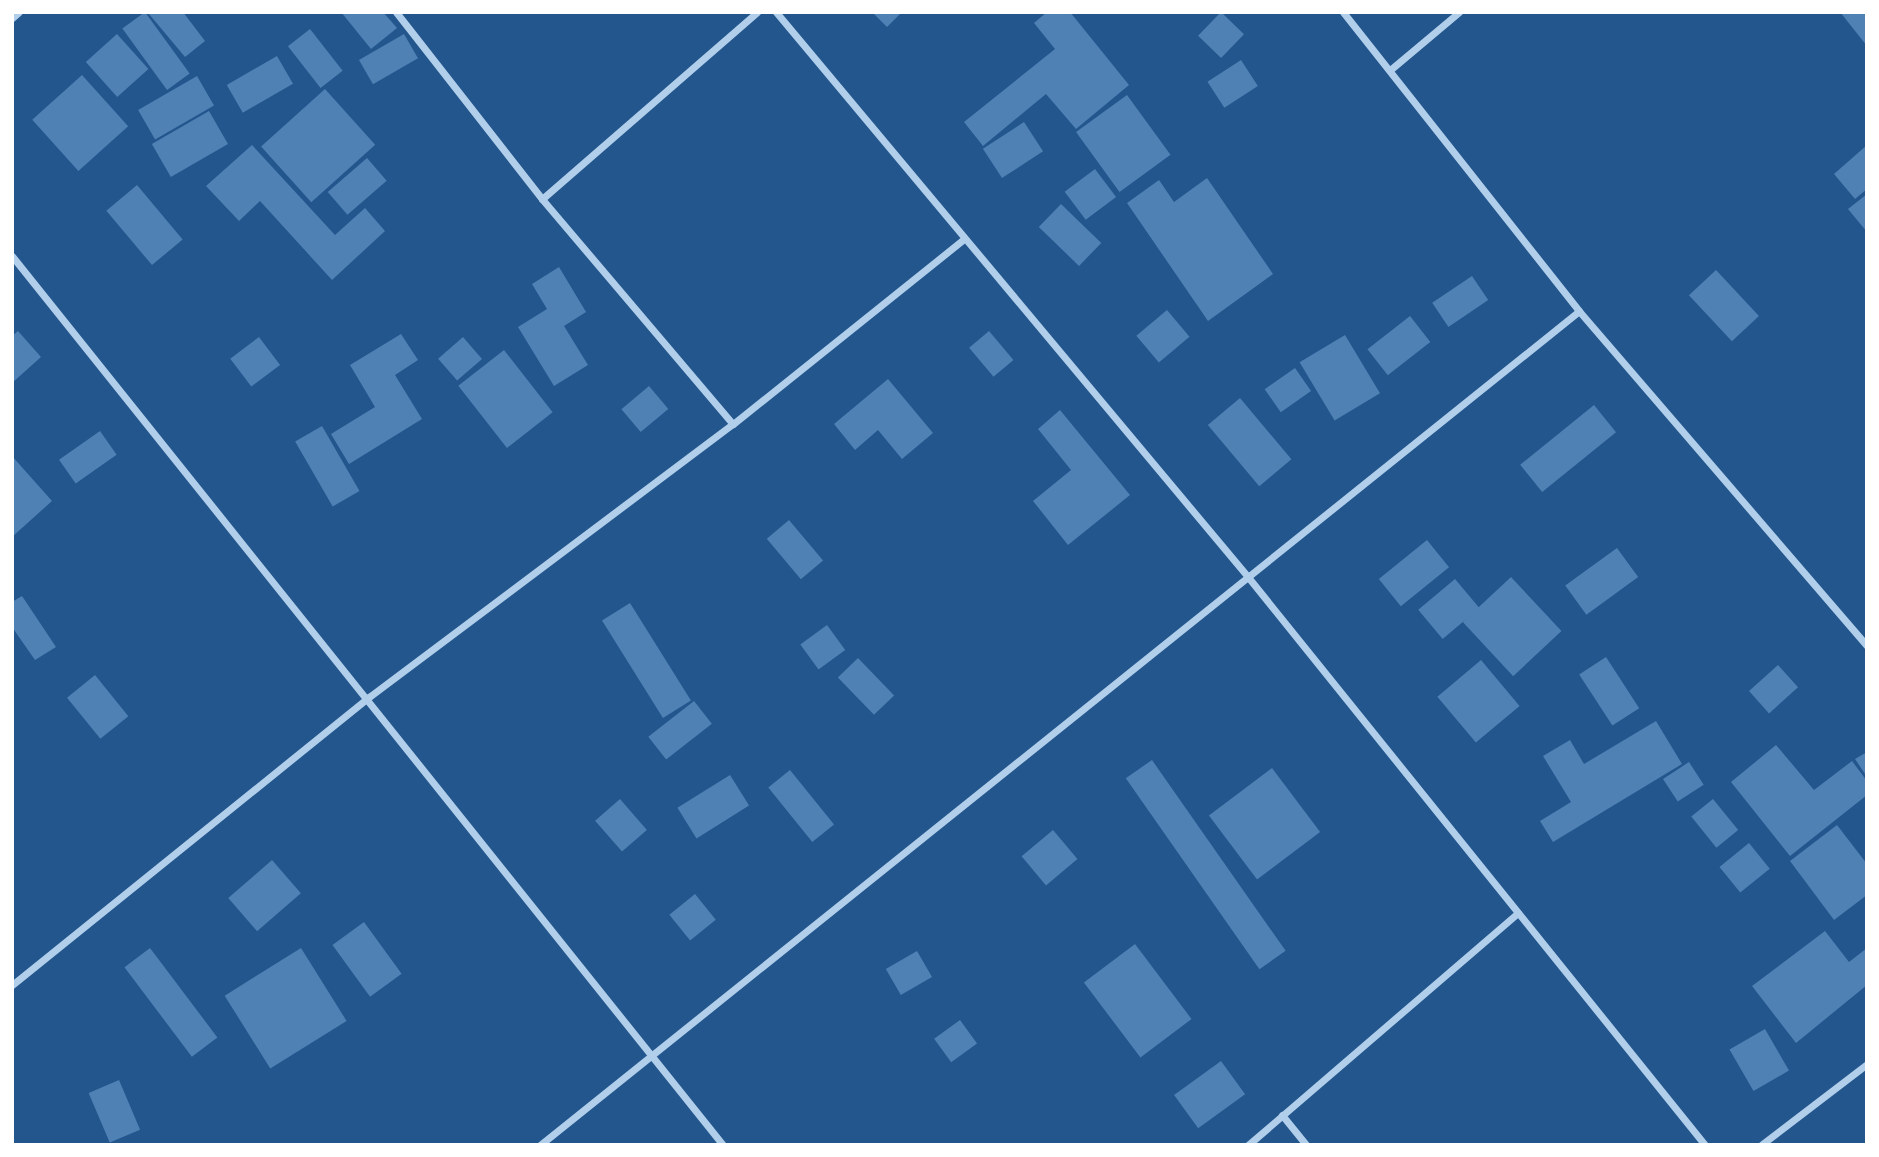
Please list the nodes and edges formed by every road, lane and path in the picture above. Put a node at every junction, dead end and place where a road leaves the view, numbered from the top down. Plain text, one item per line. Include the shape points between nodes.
1 (19, 12) edge
2 (396, 12) edge
3 (757, 12) edge
4 (776, 12) edge
5 (1343, 12) edge
6 (1460, 12) edge
7 (12, 18) edge
8 (1390, 70) junction
9 (541, 199) junction
10 (963, 240) junction
11 (12, 256) edge
12 (1579, 311) junction
13 (733, 424) junction
14 (1248, 577) junction
15 (1867, 646) edge
16 (369, 697) junction
17 (1518, 913) junction
18 (12, 985) edge
19 (648, 1054) junction
20 (1867, 1064) edge
21 (1282, 1115) junction
22 (540, 1145) edge
23 (723, 1145) edge
24 (1248, 1145) edge
25 (1306, 1145) edge
26 (1705, 1145) edge
27 (1760, 1145) edge

1 - 7 street
2 - 9 street
3 - 9 street
4 - 10 street
5 - 8 street
6 - 8 street
8 - 12 street
9 - 13 street
10 - 13 street
10 - 14 street
11 - 16 street
12 - 14 street
12 - 15 street
13 - 16 street
14 - 17 street
14 - 19 street
16 - 18 street
16 - 19 street
17 - 21 street
17 - 26 street
19 - 22 street
19 - 23 street
20 - 27 street
21 - 24 street
21 - 25 street

